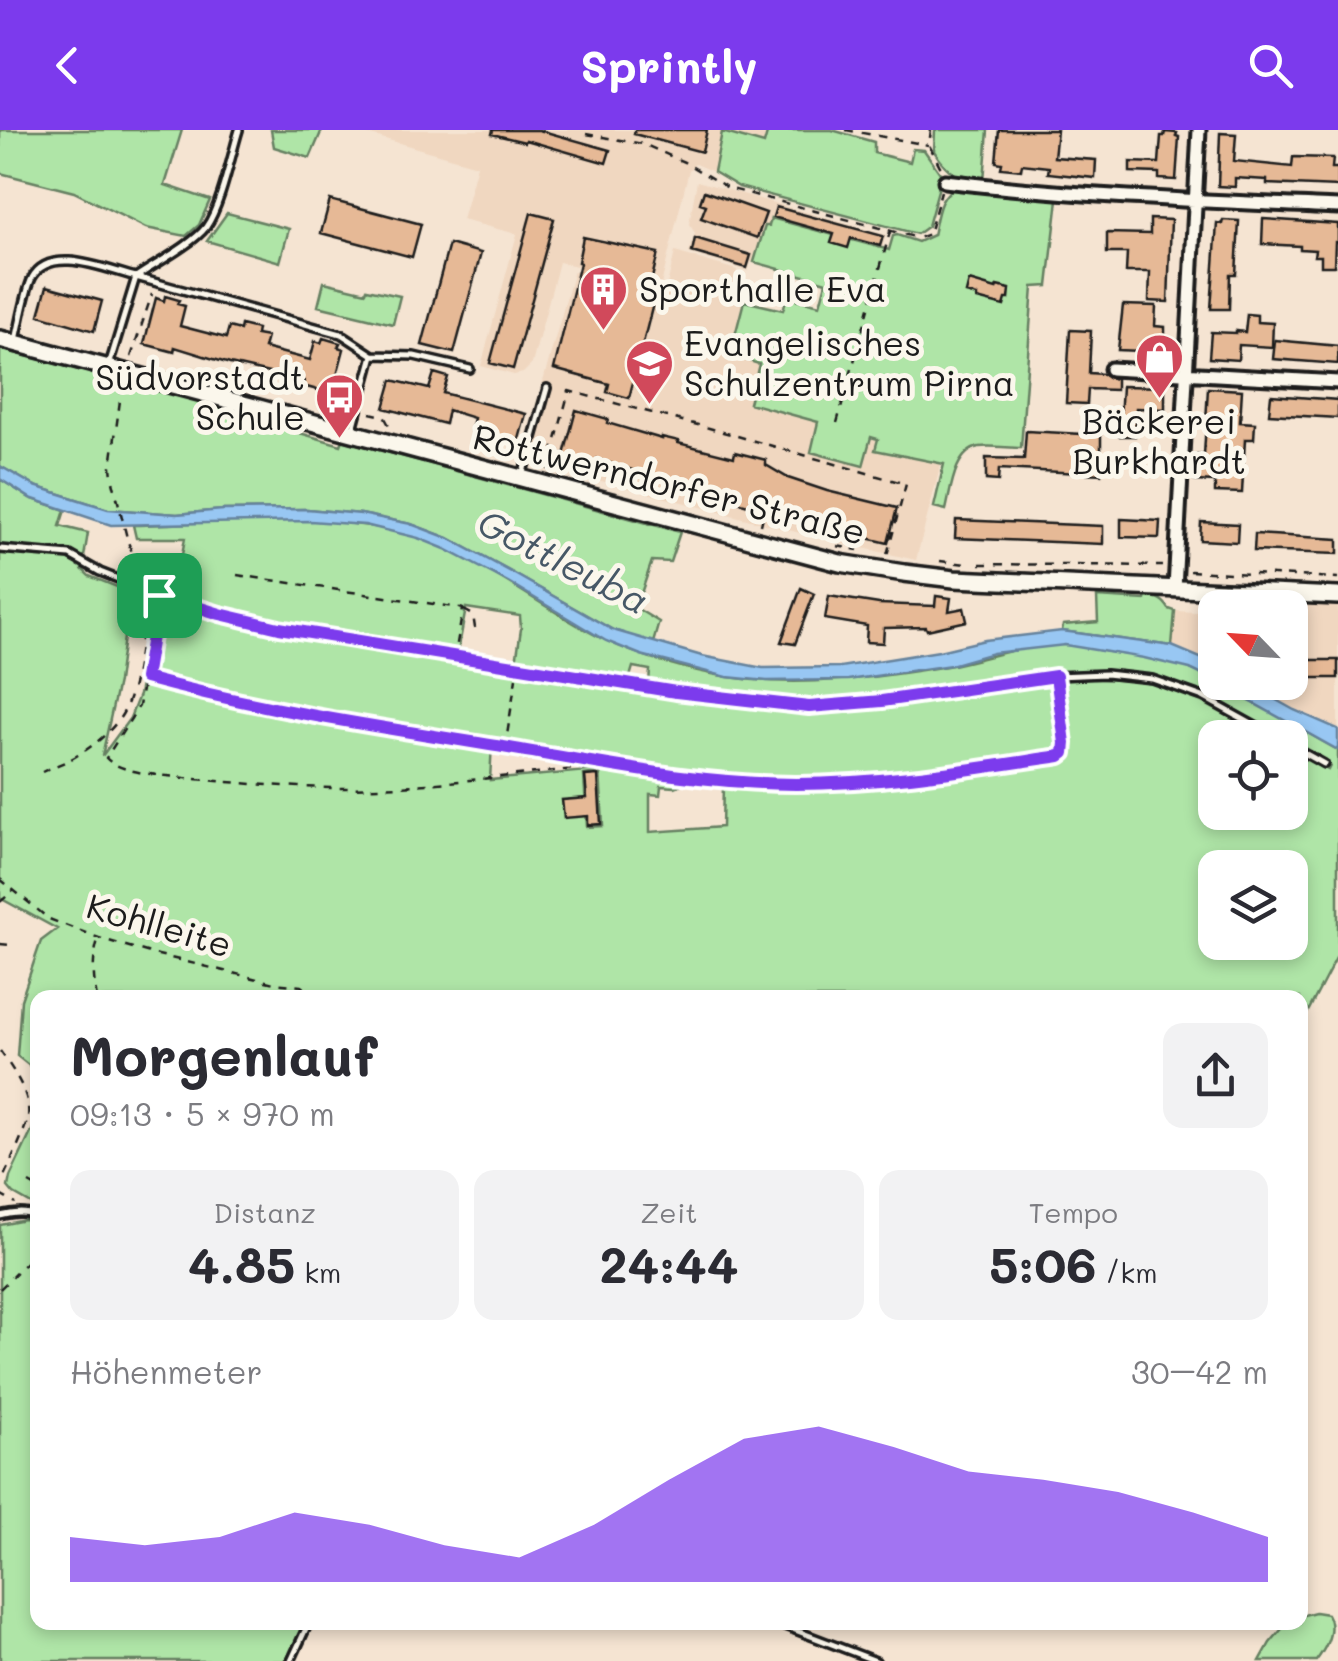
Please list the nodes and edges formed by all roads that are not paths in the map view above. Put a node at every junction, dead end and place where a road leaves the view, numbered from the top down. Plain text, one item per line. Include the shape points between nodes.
1 (239, 130) edge
2 (1199, 130) edge
3 (945, 181) road end
4 (1196, 202) junction
5 (1338, 207) edge
6 (136, 277) junction
7 (7, 341) edge
8 (373, 355) junction
9 (121, 367) junction
10 (1111, 368) dead end
11 (470, 369) dead end
12 (1186, 372) junction
13 (1338, 382) edge
14 (547, 388) dead end
15 (352, 432) junction
16 (521, 479) junction
17 (0, 549) edge
18 (1175, 589) junction
19 (1338, 596) edge
20 (1244, 720) edge
21 (1308, 755) edge
22 (1324, 764) dead end
23 (30, 1213) edge
24 (0, 1216) edge
25 (305, 1630) edge
26 (795, 1630) edge
27 (291, 1661) edge
28 (876, 1661) edge

1 - 6 lane via 209,224
2 - 4 street
3 - 4 street
4 - 5 street
4 - 12 street
6 - 7 lane via 66,259 47,262 32,276
6 - 8 lane via 342,334
6 - 9 lane
7 - 9 main road, Rottwerndorfer Straße
8 - 11 lane
8 - 15 lane
9 - 15 main road, Rottwerndorfer Straße
10 - 12 street
12 - 13 street
12 - 18 street
14 - 16 lane
15 - 16 main road, Rottwerndorfer Straße
16 - 18 main road, Rottwerndorfer Straße via 904,574
17 - 20 lane via 70,554 159,595 279,628 676,692 809,707 1106,674 1152,679
18 - 19 main road, Rottwerndorfer Straße
21 - 22 lane
23 - 24 lane
25 - 27 lane
26 - 28 lane

